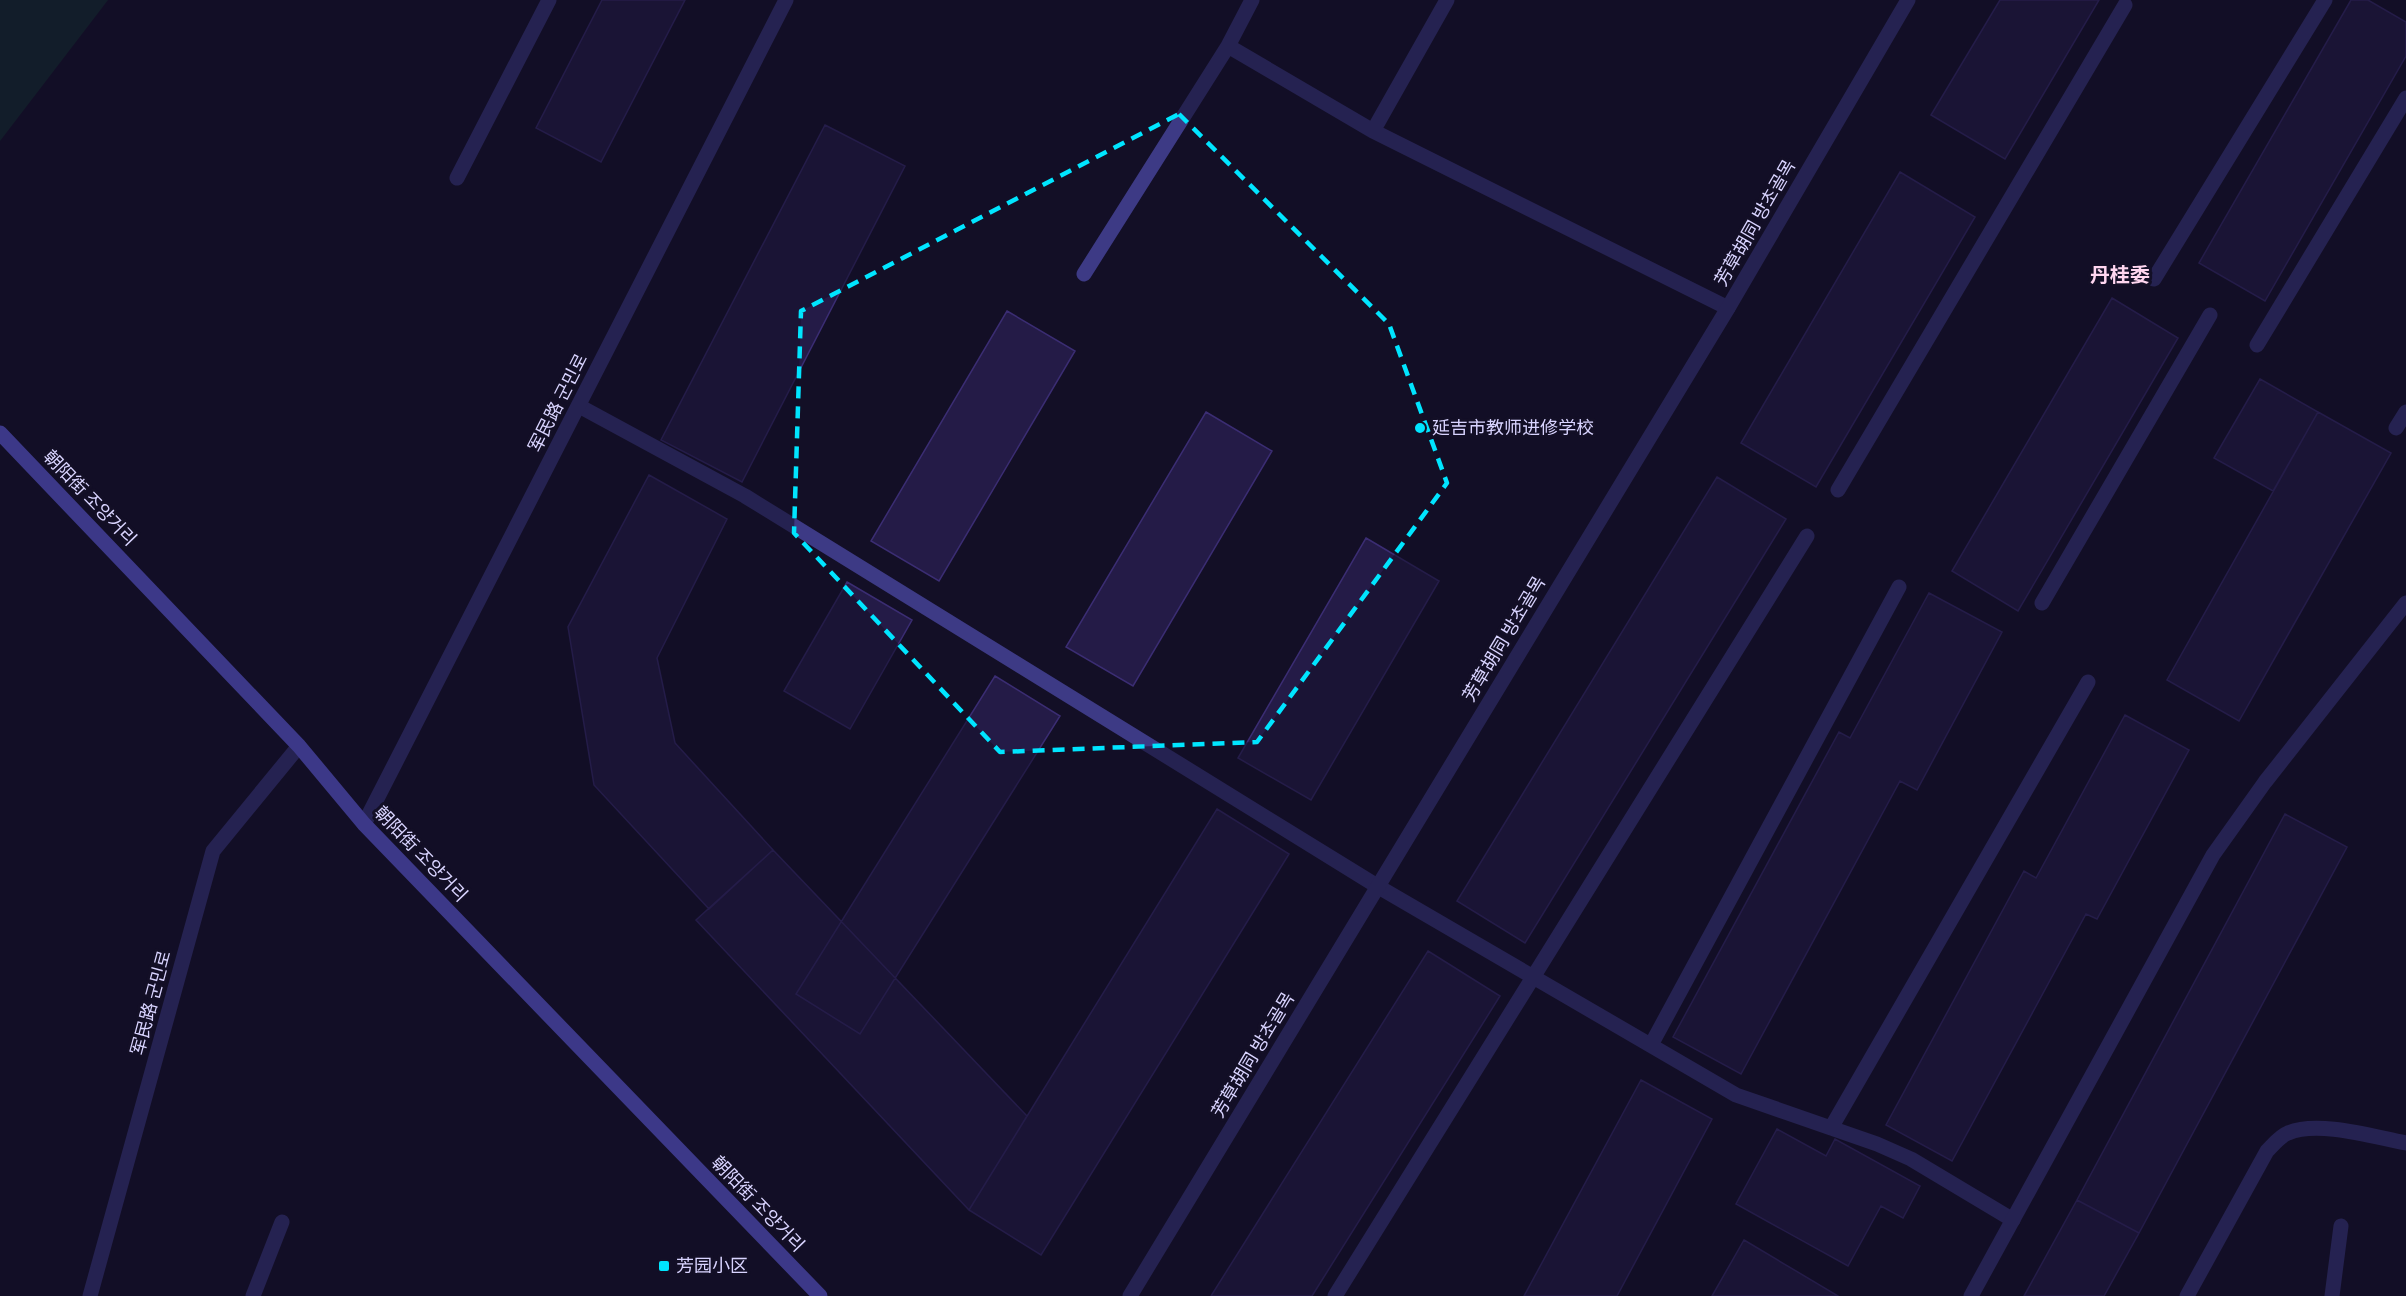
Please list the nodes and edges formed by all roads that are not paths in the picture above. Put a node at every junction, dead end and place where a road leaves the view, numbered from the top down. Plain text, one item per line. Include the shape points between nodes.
1 (549, 0) edge
2 (786, 0) edge
3 (1252, 0) edge
4 (1447, 0) edge
5 (1908, 0) edge
6 (2325, 0) edge
7 (2125, 5) dead end
8 (1228, 46) junction
9 (2406, 98) edge
10 (1373, 131) junction
11 (457, 178) dead end
12 (1084, 274) dead end
13 (2154, 279) dead end
14 (1728, 308) junction
15 (2210, 315) dead end
16 (2258, 345) dead end
17 (579, 406) junction
18 (2406, 412) edge
19 (2396, 428) dead end
20 (0, 432) edge
21 (1838, 490) dead end
22 (1808, 536) dead end
23 (1899, 588) dead end
24 (2042, 603) dead end
25 (2406, 603) edge
26 (2088, 682) dead end
27 (299, 746) junction
28 (364, 824) junction
29 (1377, 886) junction
30 (1533, 977) junction
31 (1651, 1045) junction
32 (1831, 1128) junction
33 (2406, 1143) edge
34 (2013, 1220) junction
35 (282, 1222) dead end
36 (2341, 1226) dead end
37 (90, 1296) edge
38 (253, 1296) edge
39 (820, 1296) edge
40 (1130, 1296) edge
41 (1335, 1296) edge
42 (1971, 1296) edge
43 (2187, 1296) edge
44 (2332, 1296) edge

1 - 11 street
2 - 17 street, 军民路 군민로
3 - 8 street
4 - 10 street
5 - 14 street, 芳草胡同 방초골목
6 - 13 street
7 - 21 street
8 - 10 street
8 - 12 street
9 - 16 street
10 - 14 street
14 - 29 street, 芳草胡同 방초골목
15 - 24 street
17 - 28 street, 军民路 군민로
17 - 29 street via 745,496
18 - 19 street
20 - 27 main road, 朝阳街 조양거리
22 - 30 street
23 - 31 street
25 - 34 street via 2265,782 2213,855
26 - 32 street
27 - 28 main road, 朝阳街 조양거리
27 - 37 street, 军民路 군민로 via 213,850
28 - 39 main road, 朝阳街 조양거리
29 - 30 street
29 - 40 street, 芳草胡同 방초골목
30 - 31 street
30 - 41 street
31 - 32 street via 1736,1095
32 - 34 street via 1911,1159
33 - 43 street via 2327,1130 2302,1129 2286,1134 2267,1151
34 - 42 street
35 - 38 street
36 - 44 street

